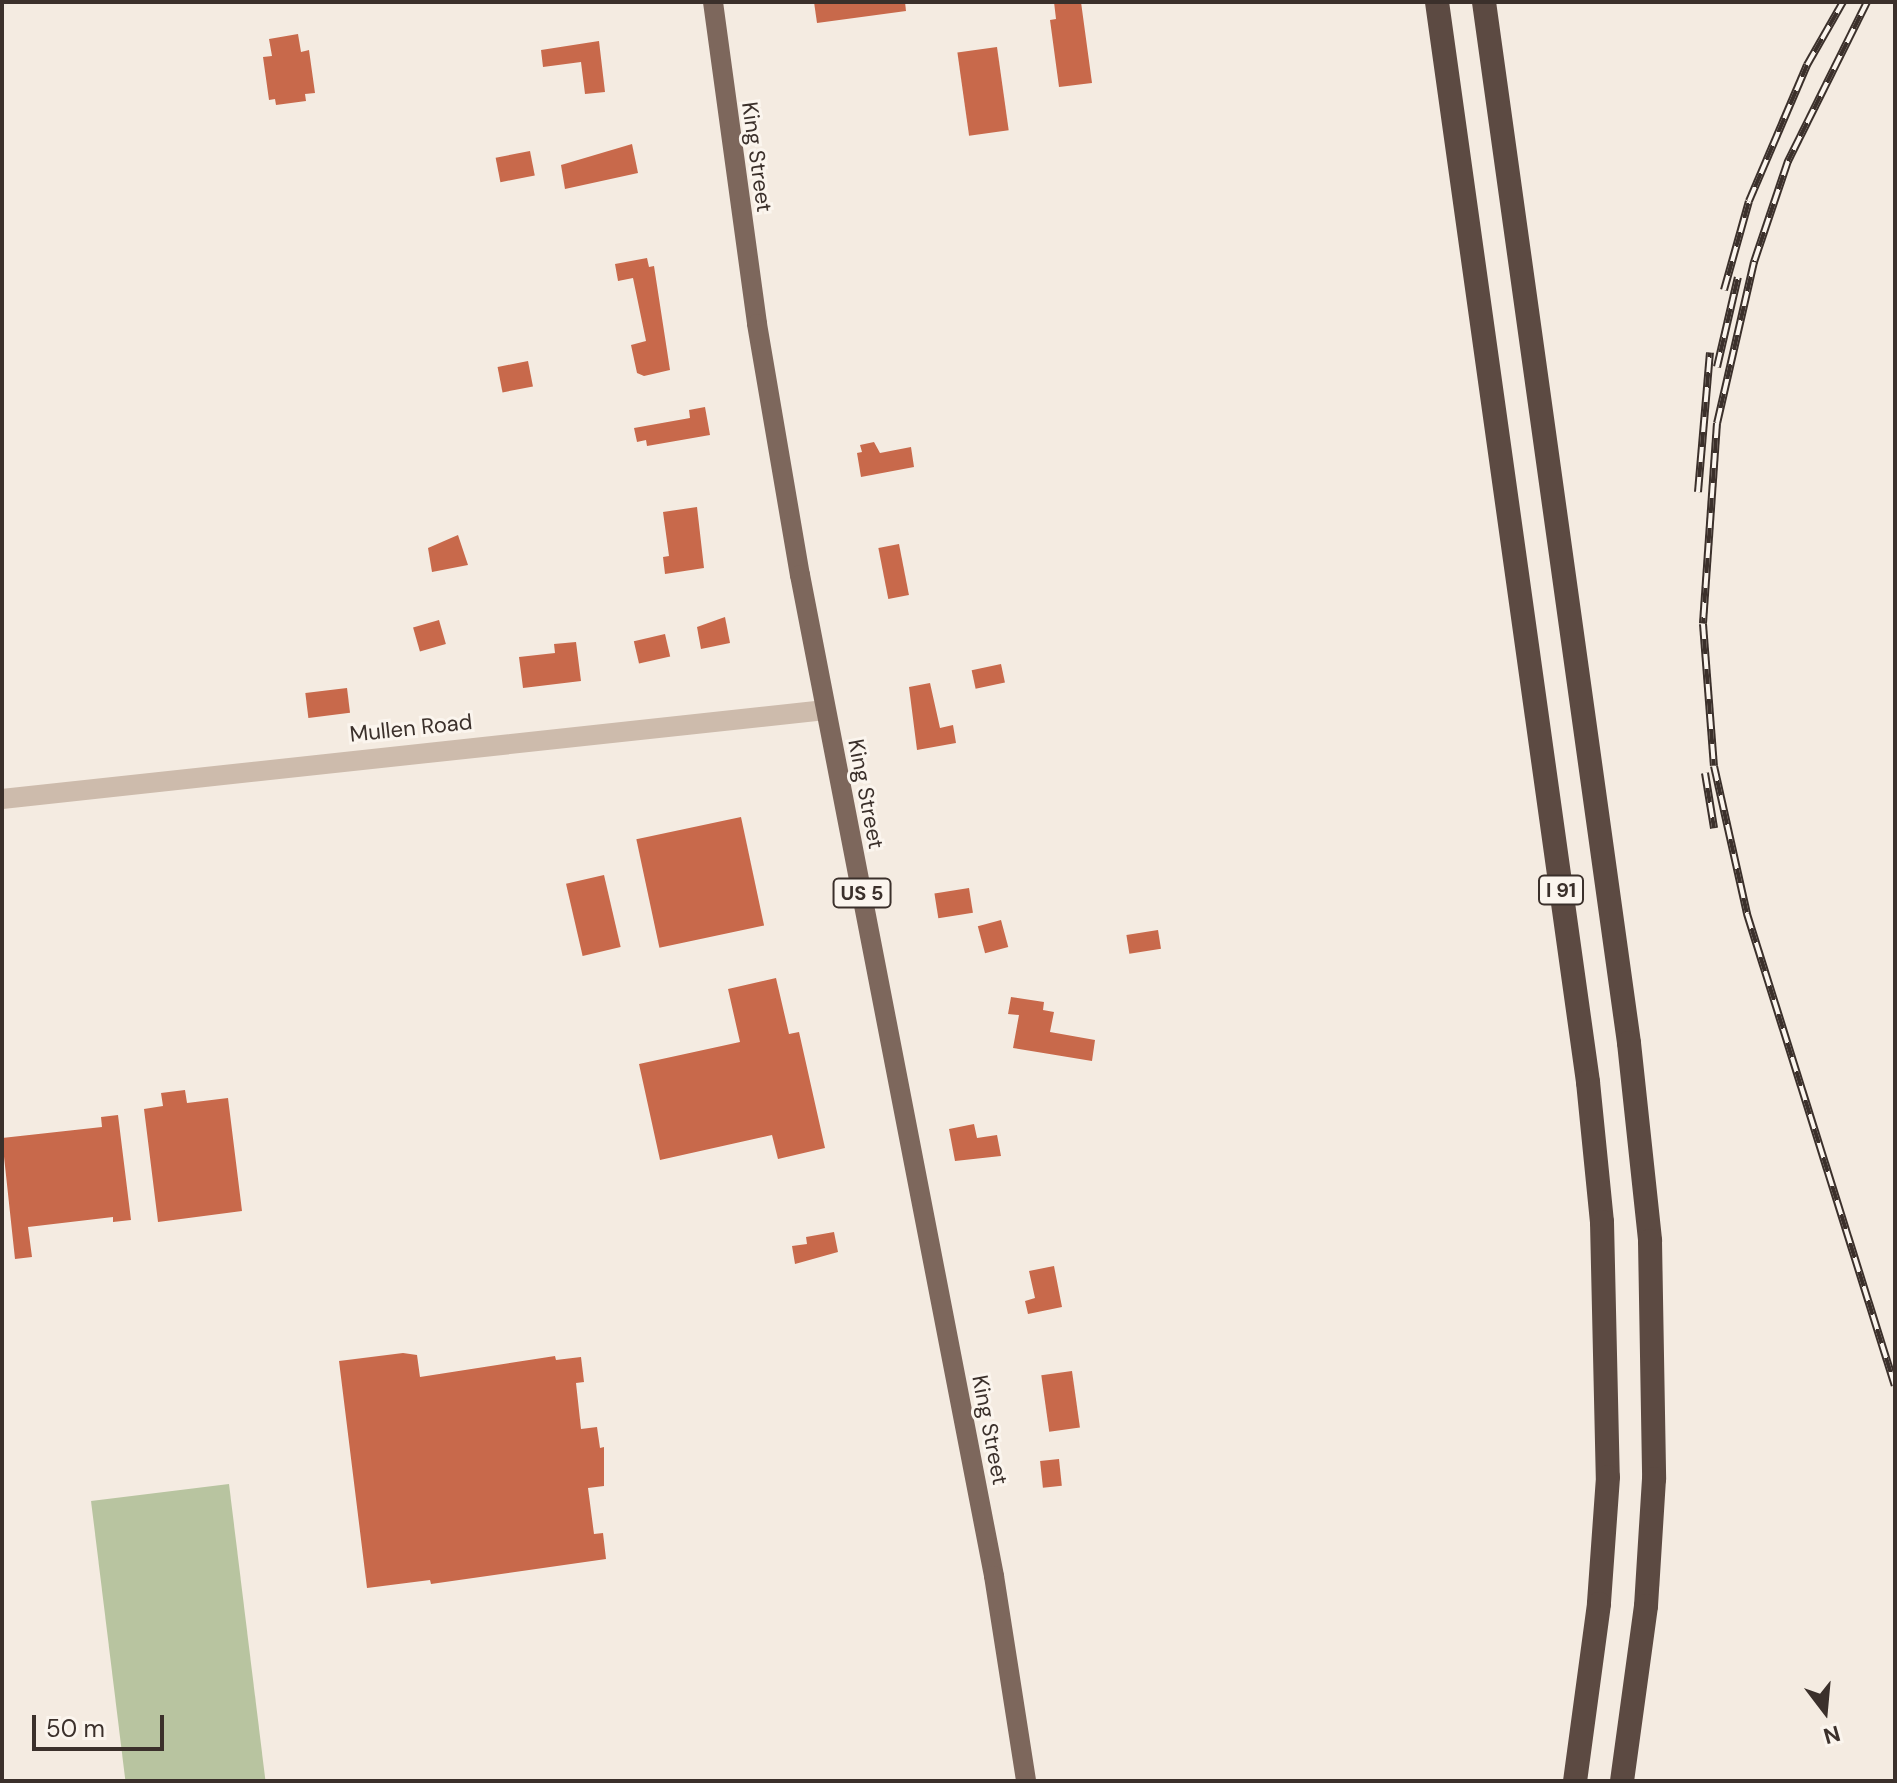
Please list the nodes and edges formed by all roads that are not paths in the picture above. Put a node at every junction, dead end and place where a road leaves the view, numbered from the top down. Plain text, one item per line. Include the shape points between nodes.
1 (713, 2) edge
2 (1437, 2) edge
3 (1484, 2) edge
4 (825, 710) junction
5 (2, 799) edge
6 (1026, 1781) edge
7 (1575, 1781) edge
8 (1622, 1781) edge

1 - 4 main road, King Street / US 5 via 766,382
2 - 7 highway, I 91 via 1588,1082 1602,1222 1608,1477 1594,1657
3 - 8 highway, I 91 via 1629,1043 1650,1241 1655,1369 1652,1518
4 - 5 street, Mullen Road
4 - 6 main road, King Street / US 5 via 1002,1618

